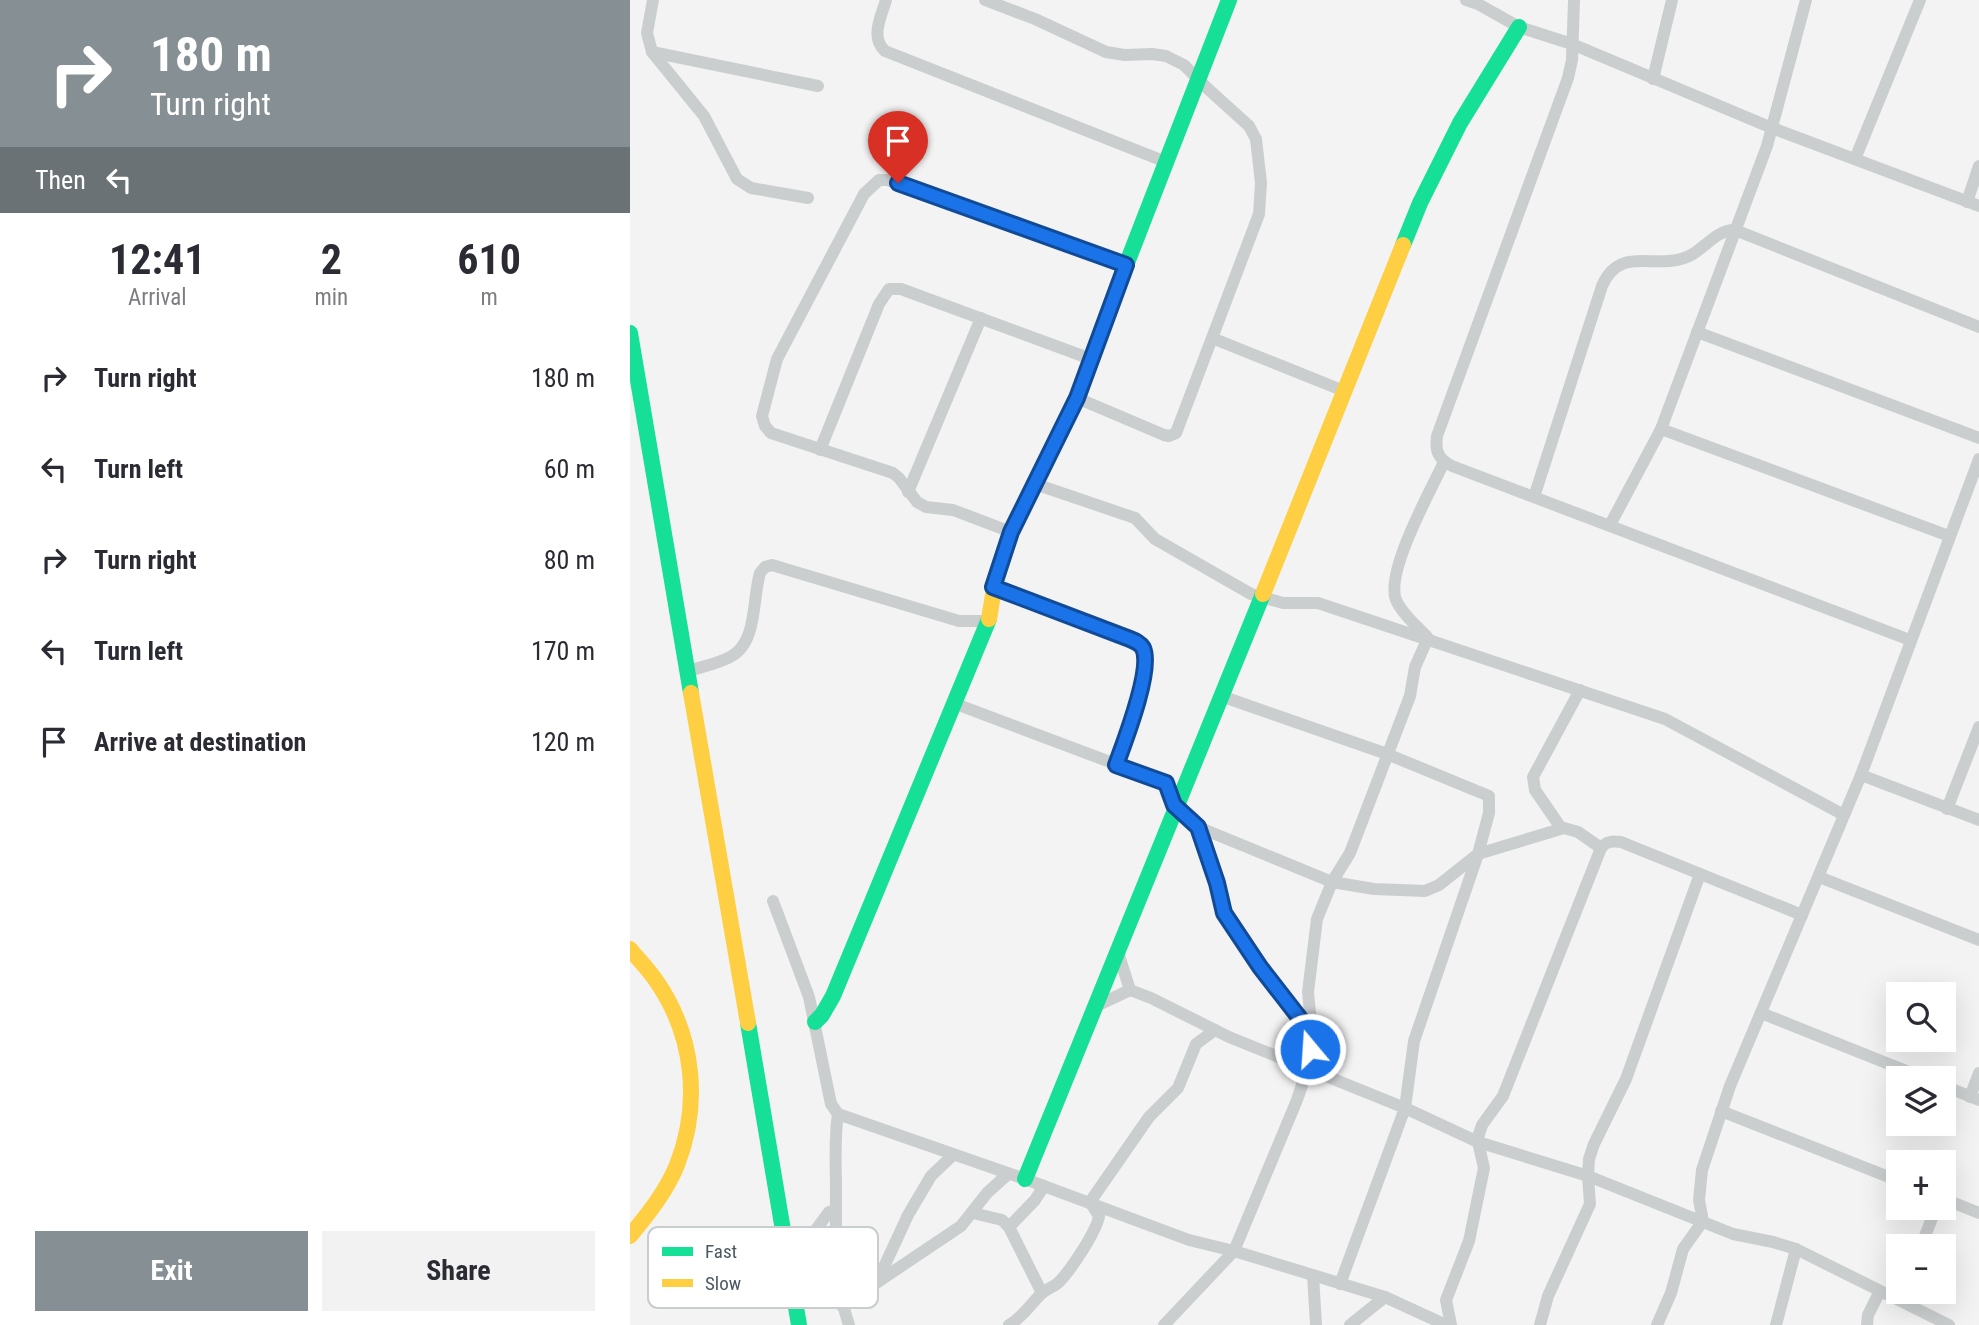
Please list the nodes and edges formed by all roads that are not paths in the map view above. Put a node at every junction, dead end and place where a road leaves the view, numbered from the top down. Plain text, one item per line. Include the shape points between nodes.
1 (653, 0) edge
2 (886, 0) edge
3 (985, 0) edge
4 (1229, 0) edge
5 (1574, 0) edge
6 (1672, 0) edge
7 (1806, 0) edge
8 (1920, 0) edge
9 (1473, 1) edge
10 (1519, 27) junction
11 (1572, 44) junction
12 (652, 51) junction
13 (1198, 79) junction
14 (1653, 79) junction
15 (818, 86) dead end
16 (1772, 128) junction
17 (1855, 159) junction
18 (1166, 162) junction
19 (1979, 166) edge
20 (808, 198) dead end
21 (1973, 204) edge
22 (1735, 230) junction
23 (1126, 265) junction
24 (981, 318) junction
25 (1979, 327) edge
26 (1697, 332) junction
27 (630, 333) edge
28 (1212, 338) junction
29 (1091, 359) junction
30 (1344, 391) junction
31 (1077, 398) junction
32 (1661, 429) junction
33 (1979, 438) edge
34 (820, 450) junction
35 (1979, 459) edge
36 (1444, 462) junction
37 (1035, 484) junction
38 (908, 492) junction
39 (1534, 497) junction
40 (1610, 525) junction
41 (1011, 532) junction
42 (1949, 536) junction
43 (993, 587) junction
44 (1261, 596) junction
45 (989, 621) junction
46 (1428, 638) junction
47 (1910, 640) junction
48 (688, 671) junction
49 (1580, 690) junction
50 (1221, 696) junction
51 (956, 704) junction
52 (1979, 726) edge
53 (1387, 754) junction
54 (1116, 765) junction
55 (1861, 775) junction
56 (1177, 808) junction
57 (1947, 809) junction
58 (1844, 815) junction
59 (1979, 820) edge
60 (1198, 827) junction
61 (1562, 828) junction
62 (1601, 848) junction
63 (1478, 854) junction
64 (1700, 874) junction
65 (1819, 877) junction
66 (1332, 882) junction
67 (773, 901) dead end
68 (1802, 915) junction
69 (1979, 940) edge
70 (630, 949) edge
71 (1117, 949) junction
72 (1130, 990) junction
73 (1094, 1007) junction
74 (1761, 1013) junction
75 (815, 1022) junction
76 (1215, 1030) junction
77 (1312, 1034) junction
78 (1894, 1066) edge
79 (1307, 1070) junction
80 (1979, 1073) edge
81 (1956, 1091) edge
82 (1975, 1098) edge
83 (1405, 1108) junction
84 (1721, 1111) junction
85 (838, 1114) junction
86 (1478, 1142) junction
87 (953, 1155) junction
88 (1008, 1174) junction
89 (1588, 1176) junction
90 (1886, 1176) edge
91 (1025, 1179) junction
92 (1044, 1186) junction
93 (1090, 1202) junction
94 (1956, 1203) edge
95 (836, 1210) junction
96 (1979, 1211) edge
97 (973, 1213) junction
98 (1703, 1221) junction
99 (781, 1227) edge
100 (818, 1227) edge
101 (836, 1227) edge
102 (1009, 1227) junction
103 (630, 1236) edge
104 (1796, 1249) junction
105 (1234, 1251) junction
106 (1313, 1275) junction
107 (878, 1280) edge
108 (878, 1283) edge
109 (1340, 1284) junction
110 (1880, 1291) junction
111 (1886, 1292) edge
112 (1042, 1293) junction
113 (1385, 1297) junction
114 (1914, 1304) edge
115 (843, 1308) edge
116 (1018, 1323) edge
117 (849, 1325) edge
118 (1164, 1325) edge
119 (1316, 1325) edge
120 (1350, 1325) edge
121 (1449, 1325) edge
122 (1540, 1325) edge
123 (1657, 1325) edge
124 (1776, 1325) edge
125 (1867, 1325) edge
126 (1949, 1325) edge

1 - 12 street via 647,33
2 - 18 street via 876,35 885,51
3 - 13 street via 1106,52 1166,56
4 - 13 main road
5 - 11 street
6 - 14 street
7 - 16 street
8 - 17 street
9 - 10 street
10 - 11 street
10 - 30 main road via 1437,166
11 - 14 street
11 - 36 street via 1568,78 1437,436 1438,456
12 - 15 street
12 - 20 street via 704,116 737,179 751,188
13 - 18 main road
13 - 28 street via 1249,126 1256,139 1260,173 1259,214
14 - 16 street
16 - 17 street
16 - 22 street
17 - 21 street
18 - 23 main road
19 - 21 street
22 - 25 street
22 - 26 street
22 - 39 street via 1725,231 1679,260 1622,262 1606,276
23 - 29 main road
23 - 34 street via 879,180 864,194 777,359 762,416 771,433
24 - 29 street
24 - 34 street via 901,289 889,289
24 - 38 street
26 - 32 street
26 - 33 street
27 - 48 main road
28 - 30 street
28 - 31 street via 1173,435
29 - 31 main road
30 - 44 main road
31 - 37 main road
32 - 40 street
32 - 42 street
34 - 38 street via 892,473
35 - 42 street
36 - 39 street
36 - 46 street via 1402,552 1394,588 1396,601
37 - 41 main road
37 - 44 street via 1127,514 1155,538
38 - 41 street via 926,507 953,510
39 - 40 street
40 - 47 street
41 - 43 main road
42 - 47 street
43 - 45 main road
43 - 54 street via 1143,648 1139,695
44 - 46 street via 1283,603 1318,603
44 - 50 main road
45 - 48 street via 959,621 772,565 760,573 750,629 740,650
45 - 51 main road
46 - 49 street
46 - 53 street
47 - 55 street
48 - 99 main road
49 - 58 street via 1665,719
49 - 61 street via 1533,777 1535,790
50 - 53 street
50 - 56 main road
51 - 54 street
51 - 75 main road via 833,996
52 - 57 street
53 - 63 street via 1489,796
53 - 66 street via 1350,853
54 - 56 street via 1166,783
55 - 57 street
55 - 58 street
56 - 60 street
56 - 71 main road
57 - 59 street
58 - 65 street
60 - 66 street
60 - 77 street via 1224,913
61 - 62 street
61 - 63 street
62 - 64 street via 1612,841 1621,842
62 - 86 street via 1503,1096 1482,1125
63 - 66 street via 1425,891
63 - 83 street via 1414,1041
64 - 68 street
64 - 89 street via 1626,1079 1594,1144
65 - 68 street
65 - 69 street
66 - 77 street via 1317,919 1308,992
67 - 75 street
68 - 74 street
70 - 103 main road via 657,980 675,1011 687,1043 692,1089 687,1138 676,1170 658,1202
71 - 72 street
71 - 73 main road
72 - 73 street
72 - 76 street
73 - 91 main road
74 - 78 street
74 - 84 street
75 - 85 street via 831,1104
76 - 79 street
76 - 93 street via 1196,1044 1178,1088 1149,1117
77 - 79 street
79 - 83 street
79 - 105 street
80 - 82 street
81 - 82 street
83 - 86 street
83 - 109 street
84 - 90 street
84 - 98 street via 1702,1170 1699,1200
85 - 87 street
85 - 95 street
86 - 89 street
86 - 121 street via 1484,1168 1469,1241 1446,1300
87 - 88 street
87 - 107 street via 931,1176
88 - 91 street
88 - 97 street
89 - 98 street
89 - 122 street via 1590,1204 1548,1296
91 - 92 street
92 - 93 street
92 - 102 street
93 - 105 street via 1189,1240
93 - 112 street via 1099,1216 1098,1225 1059,1283
94 - 96 street
95 - 100 street
95 - 101 street
97 - 102 street via 1002,1220
97 - 108 street
98 - 104 street via 1733,1234
98 - 123 street via 1683,1249
102 - 112 street
104 - 110 street
104 - 124 street
105 - 106 street
105 - 118 street
106 - 109 street
106 - 119 street
109 - 113 street
110 - 111 street
110 - 125 street
112 - 116 street
113 - 120 street
113 - 121 street
114 - 126 street
115 - 117 street

